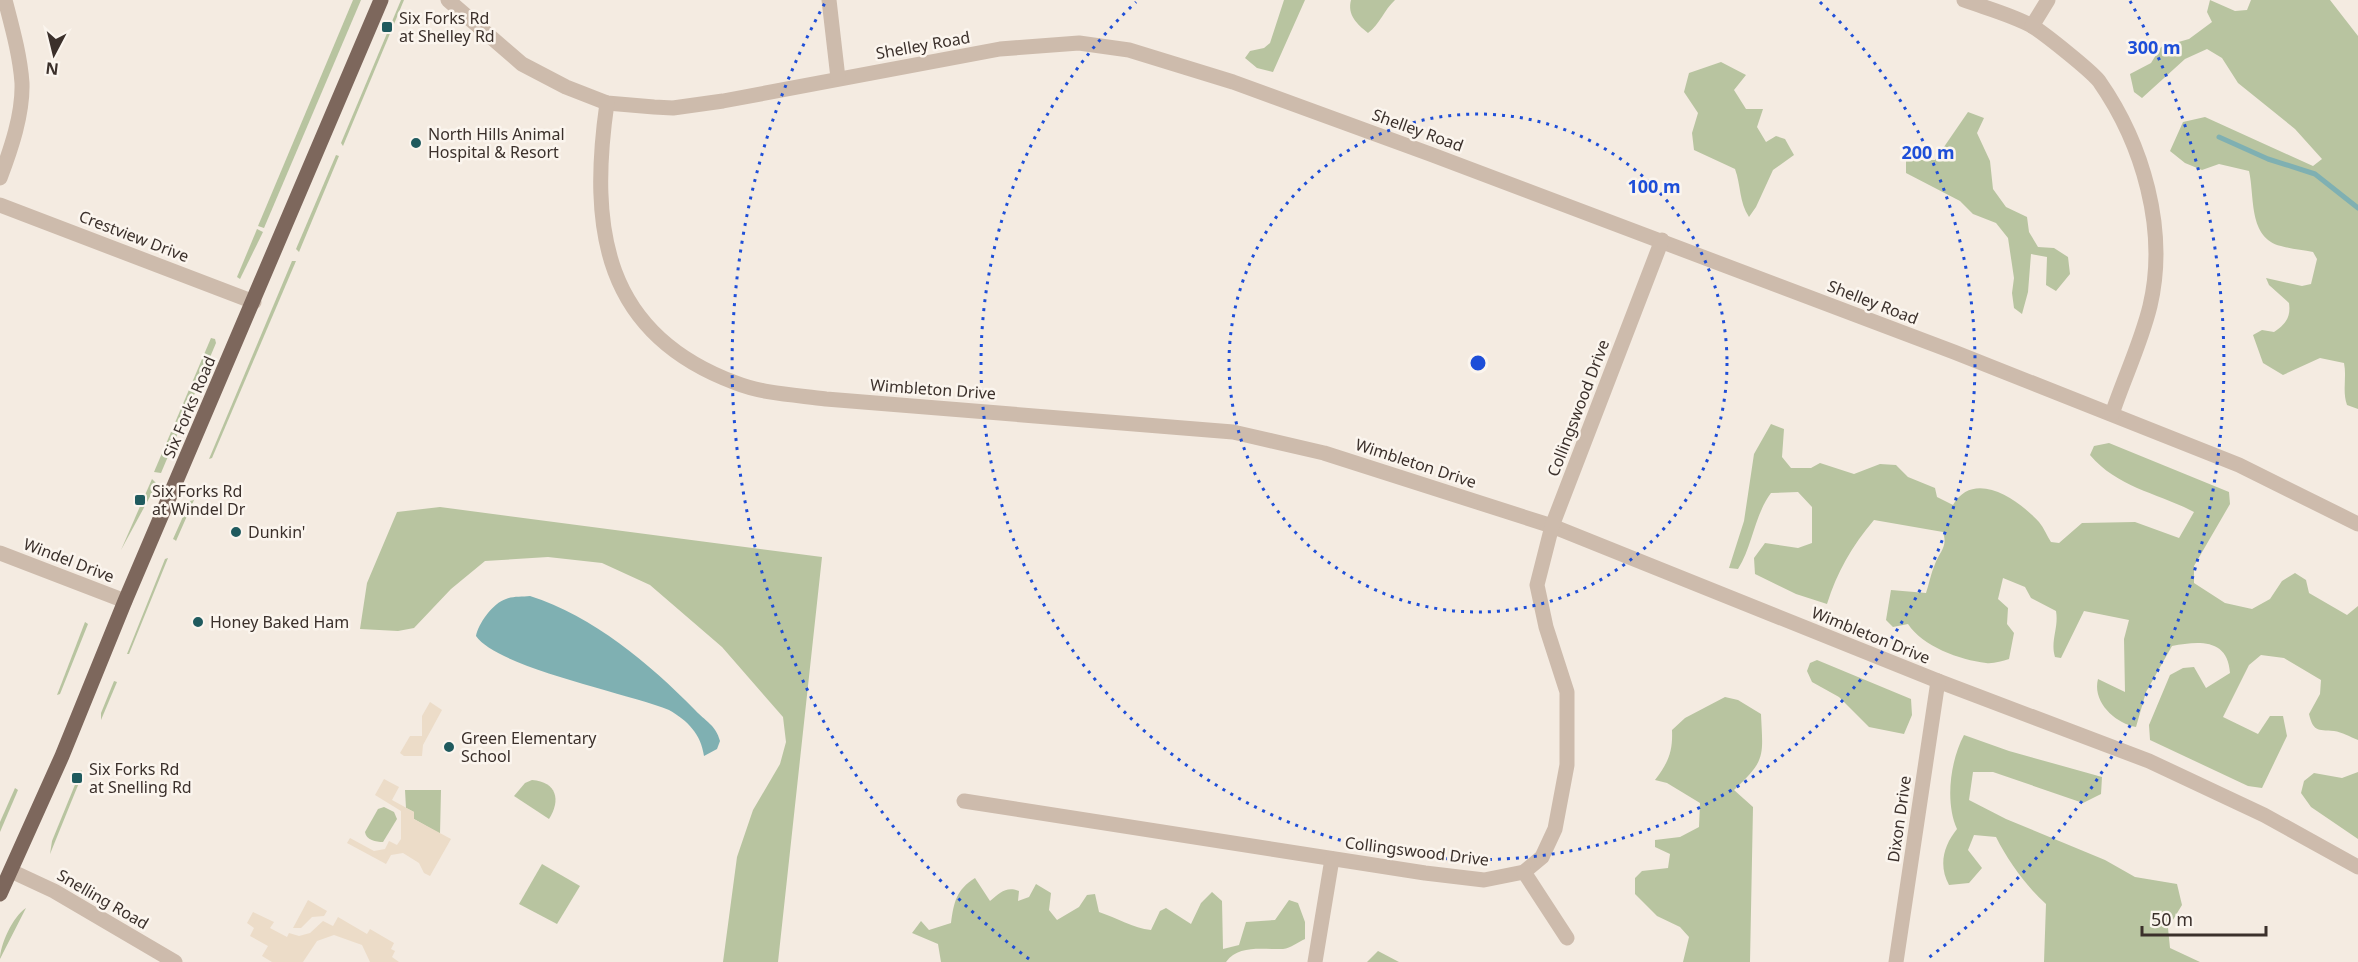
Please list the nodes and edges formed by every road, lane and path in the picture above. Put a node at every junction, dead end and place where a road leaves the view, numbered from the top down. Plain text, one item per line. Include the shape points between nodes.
1 (5, 0) edge
2 (381, 0) edge
3 (448, 0) edge
4 (829, 0) edge
5 (1964, 0) edge
6 (2048, 0) edge
7 (2032, 26) junction
8 (838, 78) junction
9 (607, 103) junction
10 (0, 178) edge
11 (0, 205) edge
12 (1662, 240) junction
13 (254, 302) junction
14 (2112, 414) junction
15 (2358, 524) edge
16 (1552, 526) junction
17 (0, 553) edge
18 (124, 601) junction
19 (1938, 681) junction
20 (964, 801) dead end
21 (1332, 859) junction
22 (2358, 867) edge
23 (11, 871) junction
24 (1524, 872) junction
25 (0, 894) edge
26 (1567, 938) dead end
27 (175, 962) edge
28 (1315, 962) edge
29 (1896, 962) edge

1 - 10 street via 22,85 18,119
2 - 13 main road, Six Forks Road
3 - 9 street, Shelley Road via 522,64
4 - 8 street
5 - 7 street
6 - 7 street
7 - 14 street via 2097,79 2121,118 2142,166 2155,237 2152,285 2147,315
8 - 9 street, Shelley Road via 674,108
8 - 12 street, Shelley Road via 999,49 1079,44 1129,50 1233,82
9 - 16 street, Wimbleton Drive via 600,155 600,214 624,294 660,340 736,384 826,399 1233,432 1324,453
11 - 13 street, Crestview Drive
12 - 14 street, Shelley Road
12 - 16 street, Collingswood Drive
13 - 18 main road, Six Forks Road
14 - 15 street, Shelley Road via 2239,465
16 - 19 street, Wimbleton Drive
16 - 24 street, Collingswood Drive via 1537,585 1567,693 1567,765 1555,829 1542,857
17 - 18 street, Windel Drive
18 - 23 main road, Six Forks Road
19 - 22 street, Wimbleton Drive via 2149,761 2264,815
19 - 29 street, Dixon Drive
20 - 21 street, Collingswood Drive
21 - 24 street, Collingswood Drive via 1484,880
21 - 28 street
23 - 25 main road, Six Forks Road
23 - 27 street, Snelling Road via 54,891
24 - 26 street

